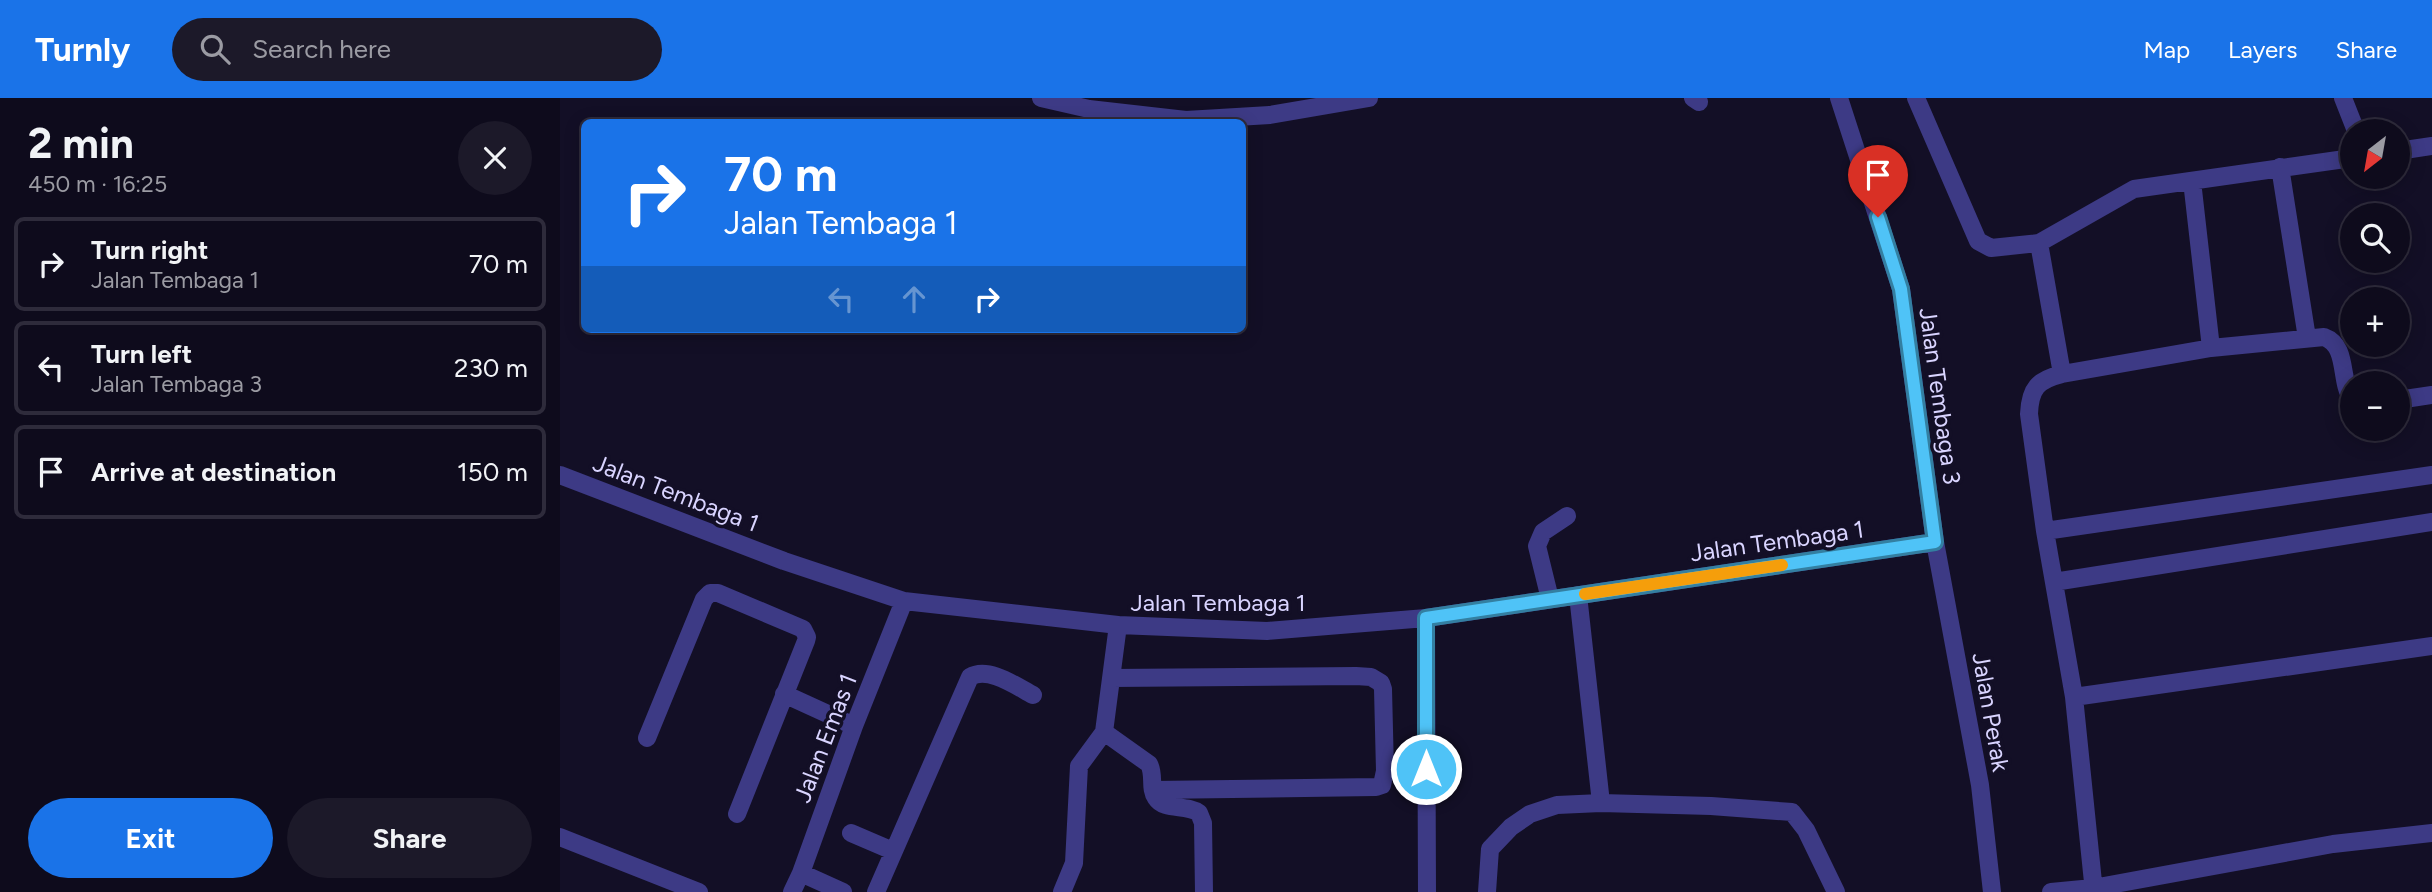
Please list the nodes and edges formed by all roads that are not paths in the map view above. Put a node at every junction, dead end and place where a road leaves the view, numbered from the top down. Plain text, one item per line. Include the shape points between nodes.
1 (1041, 98) edge
2 (1369, 98) edge
3 (1839, 98) edge
4 (1916, 98) edge
5 (2343, 98) edge
6 (1177, 119) edge
7 (1203, 119) edge
8 (2351, 119) edge
9 (2432, 147) edge
10 (2410, 150) edge
11 (2340, 160) edge
12 (2280, 167) junction
13 (2192, 181) junction
14 (2039, 243) junction
15 (2307, 338) junction
16 (2211, 348) junction
17 (2343, 371) edge
18 (2062, 374) junction
19 (2432, 395) edge
20 (2410, 398) edge
21 (560, 475) edge
22 (2432, 475) edge
23 (1567, 516) dead end
24 (2432, 522) edge
25 (2045, 531) junction
26 (1935, 542) junction
27 (2054, 582) junction
28 (1578, 595) junction
29 (1550, 599) junction
30 (904, 601) junction
31 (1426, 618) junction
32 (1118, 625) junction
33 (2432, 646) edge
34 (1111, 678) junction
35 (784, 694) junction
36 (1033, 695) dead end
37 (2074, 697) junction
38 (853, 726) junction
39 (1104, 732) junction
40 (647, 738) dead end
41 (1153, 790) junction
42 (1601, 803) junction
43 (737, 814) dead end
44 (851, 833) dead end
45 (2432, 833) edge
46 (560, 837) edge
47 (893, 851) junction
48 (801, 873) junction
49 (689, 890) edge
50 (2094, 890) edge
51 (792, 892) edge
52 (843, 892) edge
53 (876, 892) edge
54 (1062, 892) edge
55 (1204, 892) edge
56 (1427, 892) edge
57 (1487, 892) edge
58 (1836, 892) edge
59 (1992, 892) edge
60 (2051, 892) edge

1 - 6 street via 1089,109
2 - 7 street via 1270,115
3 - 26 street, Jalan Tembaga 3 via 1901,289
4 - 14 street via 1978,241 1992,248
5 - 8 street
9 - 10 street
11 - 12 street
12 - 13 street
12 - 15 street
13 - 14 street via 2134,189
13 - 16 street
14 - 18 street
15 - 16 street
15 - 17 street via 2324,337 2335,345
16 - 18 street
18 - 25 street via 2040,382 2029,402
19 - 20 street
21 - 30 street, Jalan Tembaga 1 via 784,561
22 - 25 street
23 - 29 street via 1543,532 1537,546
24 - 27 street
25 - 27 street
26 - 28 street, Jalan Tembaga 1
26 - 59 street, Jalan Perak via 1980,785
27 - 37 street
28 - 29 street, Jalan Tembaga 1
28 - 42 street
29 - 31 street, Jalan Tembaga 1
30 - 32 street, Jalan Tembaga 1
30 - 38 street, Jalan Emas 1
31 - 32 street, Jalan Tembaga 1 via 1267,631
31 - 56 street
32 - 34 street
33 - 37 street
34 - 39 street
34 - 41 street via 1356,676 1371,677 1384,689 1382,785
35 - 38 street
35 - 40 street via 806,633 710,593
35 - 43 street
36 - 47 street via 999,678 970,677
37 - 50 street
38 - 48 street, Jalan Emas 1
39 - 41 street via 1149,764
39 - 54 street via 1079,766 1074,863
41 - 55 street via 1161,803 1195,810 1202,818
42 - 57 street via 1557,805 1530,814 1511,827 1490,849
42 - 58 street via 1791,812 1806,830
44 - 47 street
45 - 50 street via 2333,844
46 - 49 street
47 - 53 street
48 - 51 street, Jalan Emas 1
48 - 52 street
50 - 60 street

